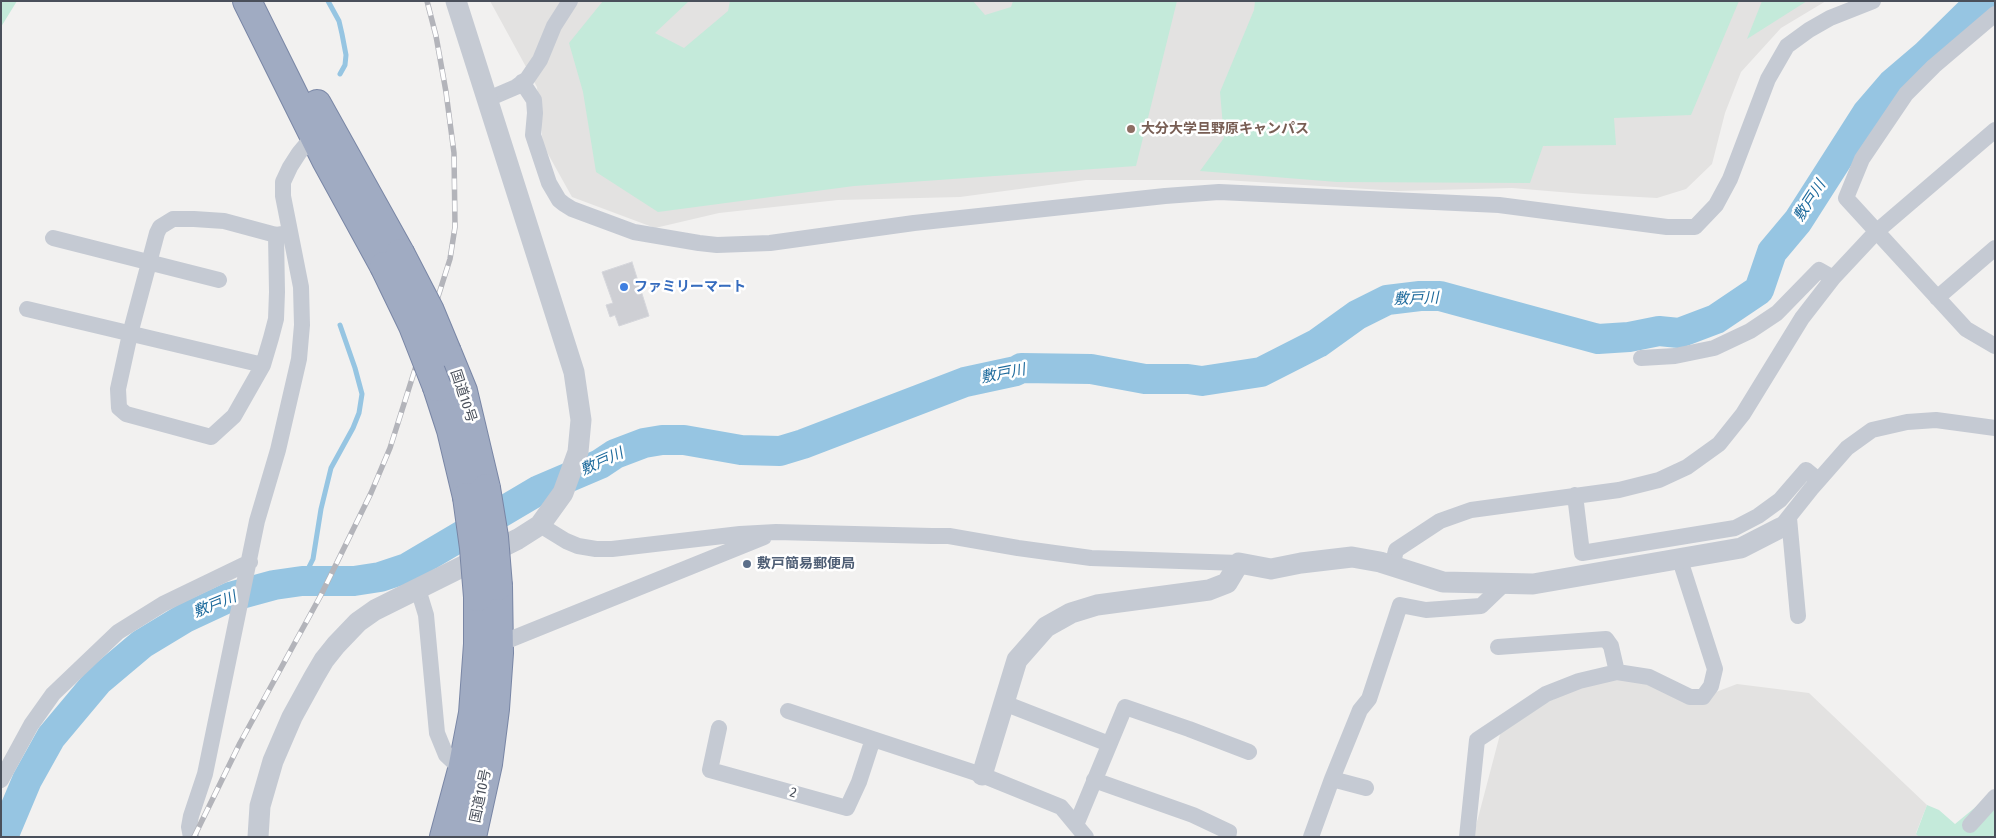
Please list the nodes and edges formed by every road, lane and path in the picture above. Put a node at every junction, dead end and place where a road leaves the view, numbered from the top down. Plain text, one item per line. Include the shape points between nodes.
1 (247, 1) edge
2 (256, 1) edge
3 (456, 1) edge
4 (570, 1) edge
5 (1873, 1) edge
6 (1995, 14) edge
7 (522, 82) junction
8 (488, 99) junction
9 (1995, 130) edge
10 (324, 133) junction
11 (1876, 232) junction
12 (283, 234) junction
13 (53, 238) dead end
14 (1995, 248) edge
15 (392, 259) junction
16 (149, 263) junction
17 (1834, 278) junction
18 (219, 280) dead end
19 (1937, 298) junction
20 (28, 310) dead end
21 (130, 334) junction
22 (1995, 346) edge
23 (1641, 358) dead end
24 (263, 365) junction
25 (1995, 428) edge
26 (1818, 480) junction
27 (476, 492) junction
28 (1575, 495) junction
29 (1784, 523) junction
30 (540, 525) junction
31 (776, 532) junction
32 (1680, 560) junction
33 (1239, 562) junction
34 (1392, 567) junction
35 (248, 568) junction
36 (1505, 583) junction
37 (418, 589) junction
38 (488, 591) junction
39 (1798, 616) dead end
40 (499, 644) junction
41 (1498, 647) dead end
42 (1617, 672) junction
43 (1004, 703) junction
44 (788, 711) dead end
45 (719, 728) dead end
46 (873, 739) junction
47 (1109, 744) junction
48 (1249, 752) dead end
49 (462, 770) junction
50 (982, 775) junction
51 (1332, 779) junction
52 (1, 780) edge
53 (1094, 780) junction
54 (1366, 788) dead end
55 (1995, 797) edge
56 (1970, 825) dead end
57 (1076, 829) edge
58 (191, 837) edge
59 (258, 837) edge
60 (444, 837) edge
61 (472, 837) edge
62 (1228, 837) edge
63 (1311, 837) edge
64 (1467, 837) edge

1 - 10 highway, 国道10号
2 - 10 highway, 国道10号
3 - 8 street
4 - 7 street via 554,26 535,68
5 - 7 street via 1830,18 1787,46 1768,79 1730,180 1716,205 1695,227 1667,227 1500,205 1219,192 914,223 770,243 699,243 634,232 564,204 554,193 547,175 533,134 534,100
6 - 11 street via 1906,94 1862,159 1846,198
7 - 8 street
8 - 30 street via 574,372 581,420 574,465 563,493
9 - 11 street
10 - 12 street via 290,166 284,182
10 - 15 highway, 国道10号
11 - 17 street
11 - 19 street
12 - 16 street via 224,221 173,219 160,226 156,233
12 - 24 street via 276,318
12 - 35 street via 299,274 302,302 299,359
13 - 16 street
14 - 19 street
15 - 27 highway, 国道10号, bridge
15 - 27 highway, 国道10号, bridge via 425,300 468,410
16 - 18 street
16 - 21 street
17 - 23 street via 1819,270 1777,313 1750,331 1714,348 1675,356
17 - 28 street via 1802,318 1743,414 1719,444 1687,467 1659,480 1619,490
19 - 22 street via 1966,329
20 - 21 street
21 - 24 street
21 - 24 street via 118,389 119,408 126,414 211,438 234,416
25 - 26 street via 1936,420 1907,422 1872,430 1847,448
26 - 28 street via 1806,470 1780,500 1735,528 1582,553
26 - 29 street
27 - 38 highway, 国道10号, bridge via 474,548
28 - 34 street via 1471,510 1440,521 1396,550
29 - 32 street via 1741,548
29 - 39 street
30 - 31 street via 566,541 596,549
30 - 37 street
31 - 33 street via 949,536 1091,558
31 - 40 street
32 - 36 street via 1533,584
32 - 42 street via 1714,669 1711,686 1703,697 1690,697 1649,677
33 - 34 street via 1271,569 1352,557
33 - 43 street via 1227,582 1209,590 1097,605 1071,613 1046,627 1018,660
34 - 36 street via 1444,582
35 - 52 street via 170,600 118,632 53,694 31,725
35 - 58 street via 205,774 191,816
36 - 51 street via 1481,606 1426,610 1400,605 1369,699 1360,710
37 - 49 street via 426,615 437,733 446,755
37 - 59 street via 358,622 324,660 292,717 273,761 260,806
38 - 40 highway, 国道10号
38 - 49 highway, 国道10号 via 473,714
40 - 61 highway, 国道10号 via 488,764
41 - 42 street via 1606,640 1612,646
42 - 64 street via 1579,681 1546,694 1477,740
43 - 47 street
43 - 50 street
44 - 46 street
45 - 46 street, 2 via 710,770 847,808
46 - 50 street
47 - 48 street via 1125,707
47 - 53 street
49 - 60 highway, 国道10号
50 - 57 street via 1061,807
51 - 54 street
51 - 63 street
53 - 57 street
53 - 62 street via 1193,815 1229,832
55 - 56 street

